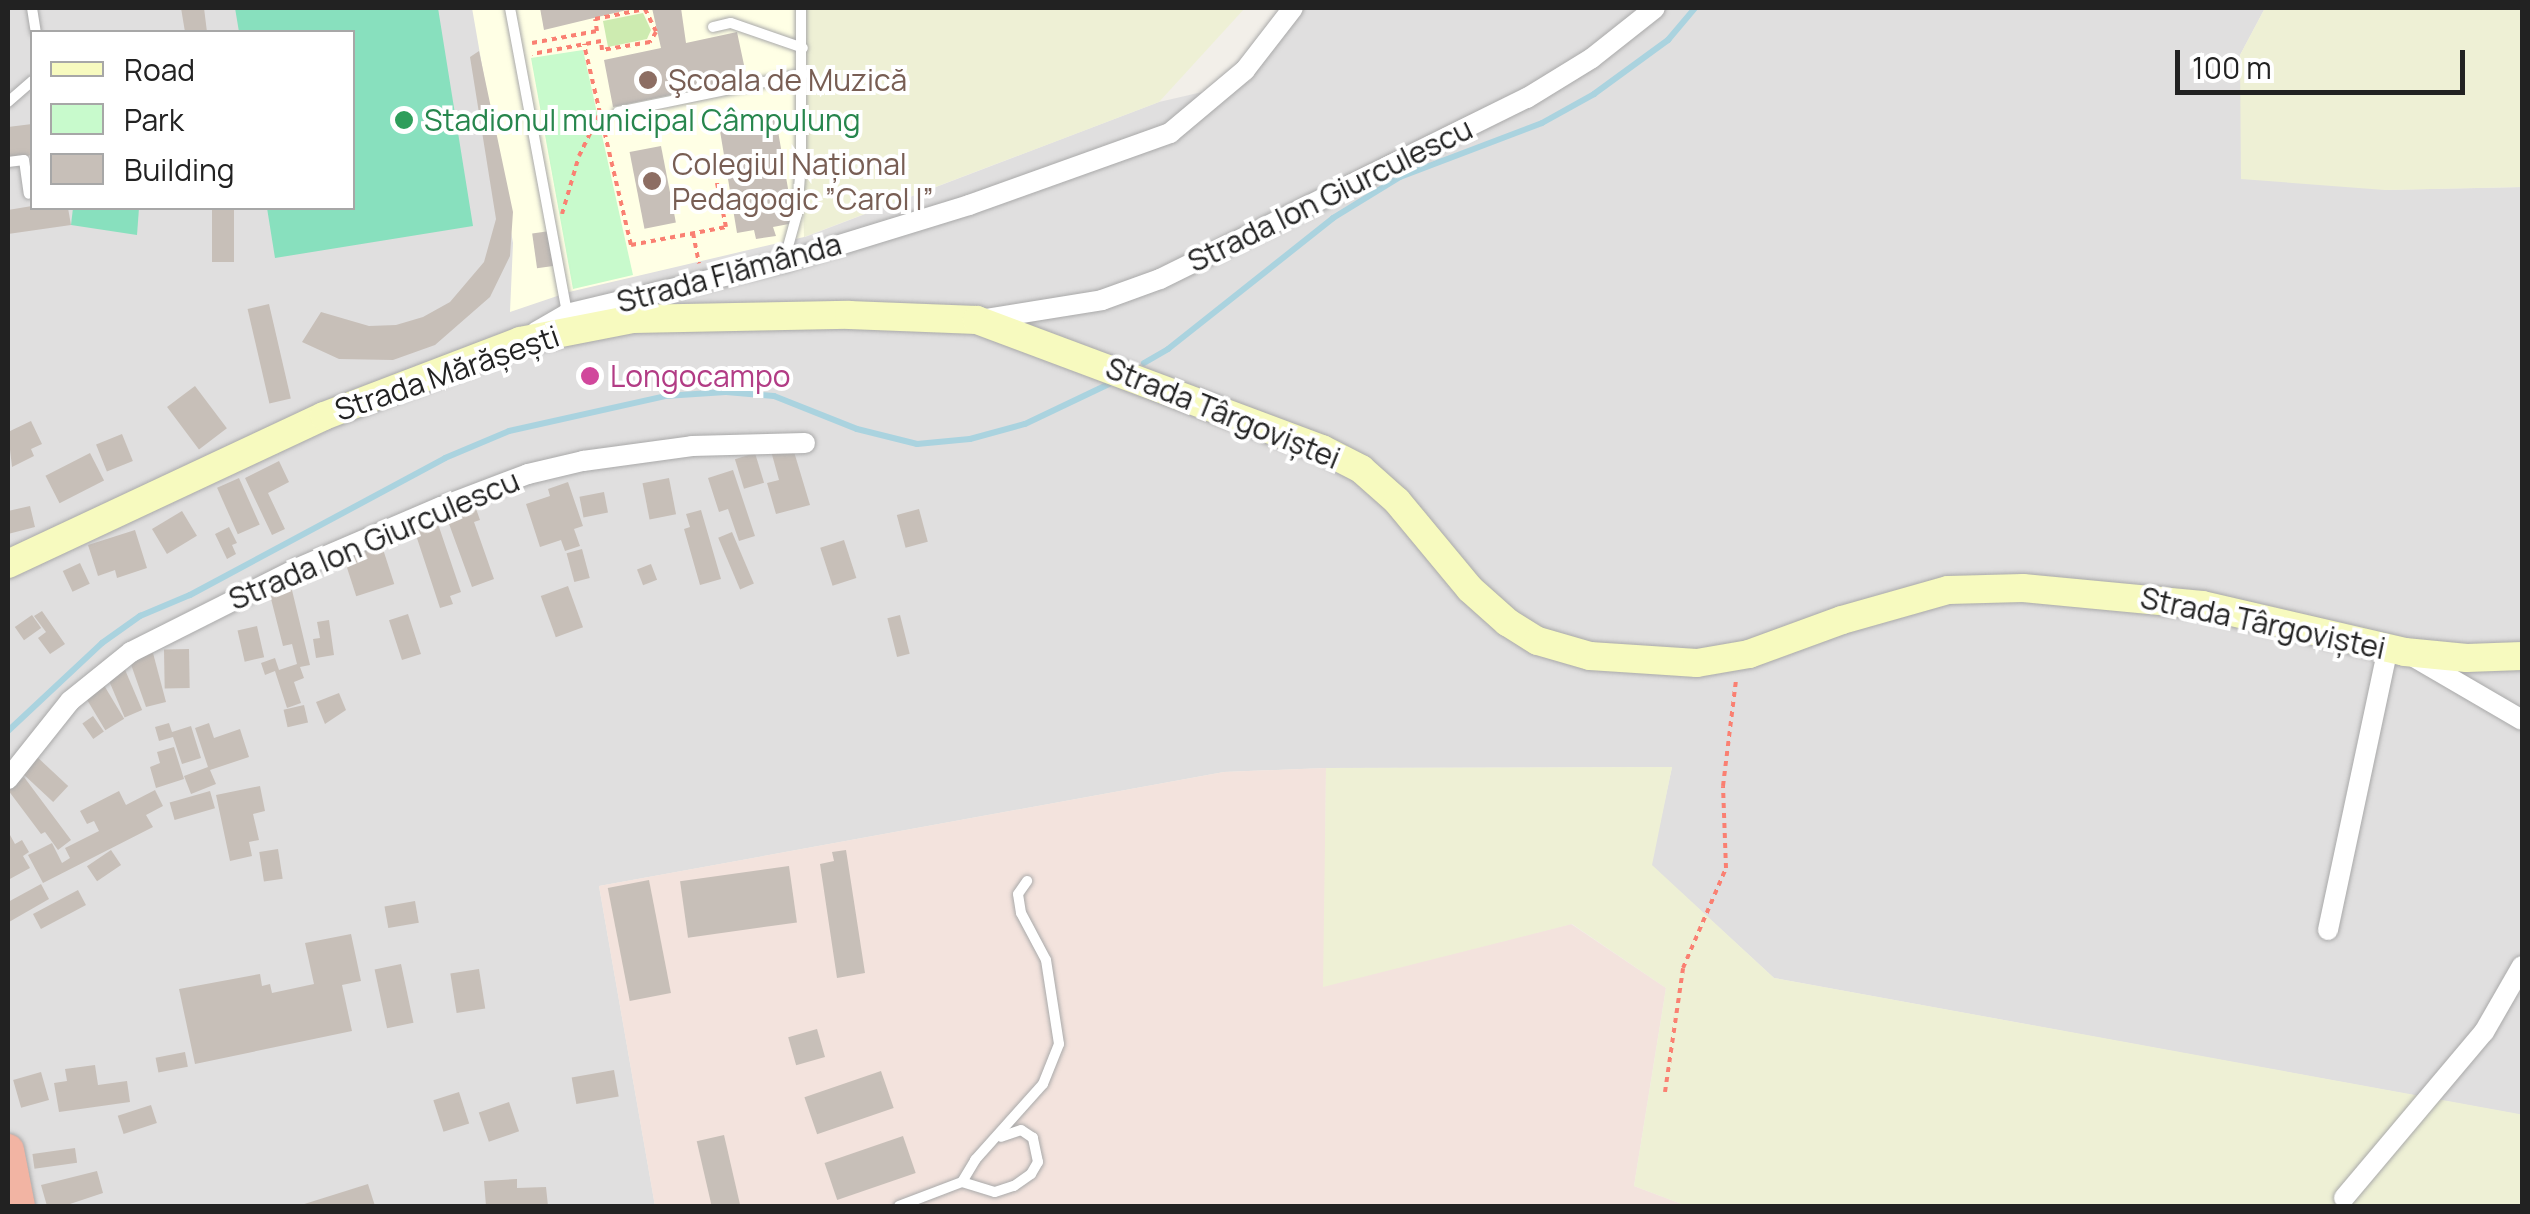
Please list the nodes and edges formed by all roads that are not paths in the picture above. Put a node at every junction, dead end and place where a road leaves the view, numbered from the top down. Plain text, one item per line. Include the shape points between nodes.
1 (510, 8) edge
2 (801, 8) edge
3 (1293, 8) edge
4 (1656, 8) edge
5 (713, 26) dead end
6 (803, 48) junction
7 (803, 74) junction
8 (30, 83) edge
9 (8, 102) edge
10 (618, 112) dead end
11 (8, 162) edge
12 (29, 194) dead end
13 (784, 262) junction
14 (567, 314) junction
15 (978, 320) junction
16 (520, 341) junction
17 (805, 443) dead end
18 (8, 564) edge
19 (2397, 650) junction
20 (2522, 656) edge
21 (2522, 720) edge
22 (8, 780) edge
23 (1027, 881) dead end
24 (2328, 930) dead end
25 (2522, 966) edge
26 (994, 1140) junction
27 (8, 1150) edge
28 (962, 1182) junction
29 (2344, 1198) dead end
30 (19, 1206) edge
31 (899, 1206) edge

1 - 14 lane
2 - 6 lane
3 - 13 street, Strada Flămânda via 1245,70 1170,133
4 - 15 street, Strada Ion Giurculescu via 1527,98 1160,279 1102,300
5 - 6 lane via 731,23
6 - 7 lane
7 - 10 lane
7 - 13 lane via 797,214
8 - 9 lane
11 - 12 lane via 24,160
13 - 14 street, Strada Flămânda
14 - 16 street, Strada Flămânda
15 - 16 main road, Strada Mărășești via 694,314
15 - 19 main road, Strada Târgoviștei via 1361,469 1507,622 1538,641 1590,656 1697,662 1739,656 1948,590 2024,588 2202,605
16 - 18 main road, Strada Mărășești via 324,416
17 - 22 street, Strada Ion Giurculescu via 709,444 583,461 441,507 131,652 70,701
19 - 20 main road, Strada Târgoviștei
19 - 21 street
19 - 24 street
23 - 26 lane via 1018,894 1021,913 1046,960 1059,1044 1044,1084
25 - 29 street via 2484,1032
26 - 28 lane
26 - 28 lane via 1020,1130 1033,1138 1038,1162 1031,1174 995,1192
27 - 30 highway
28 - 31 lane

